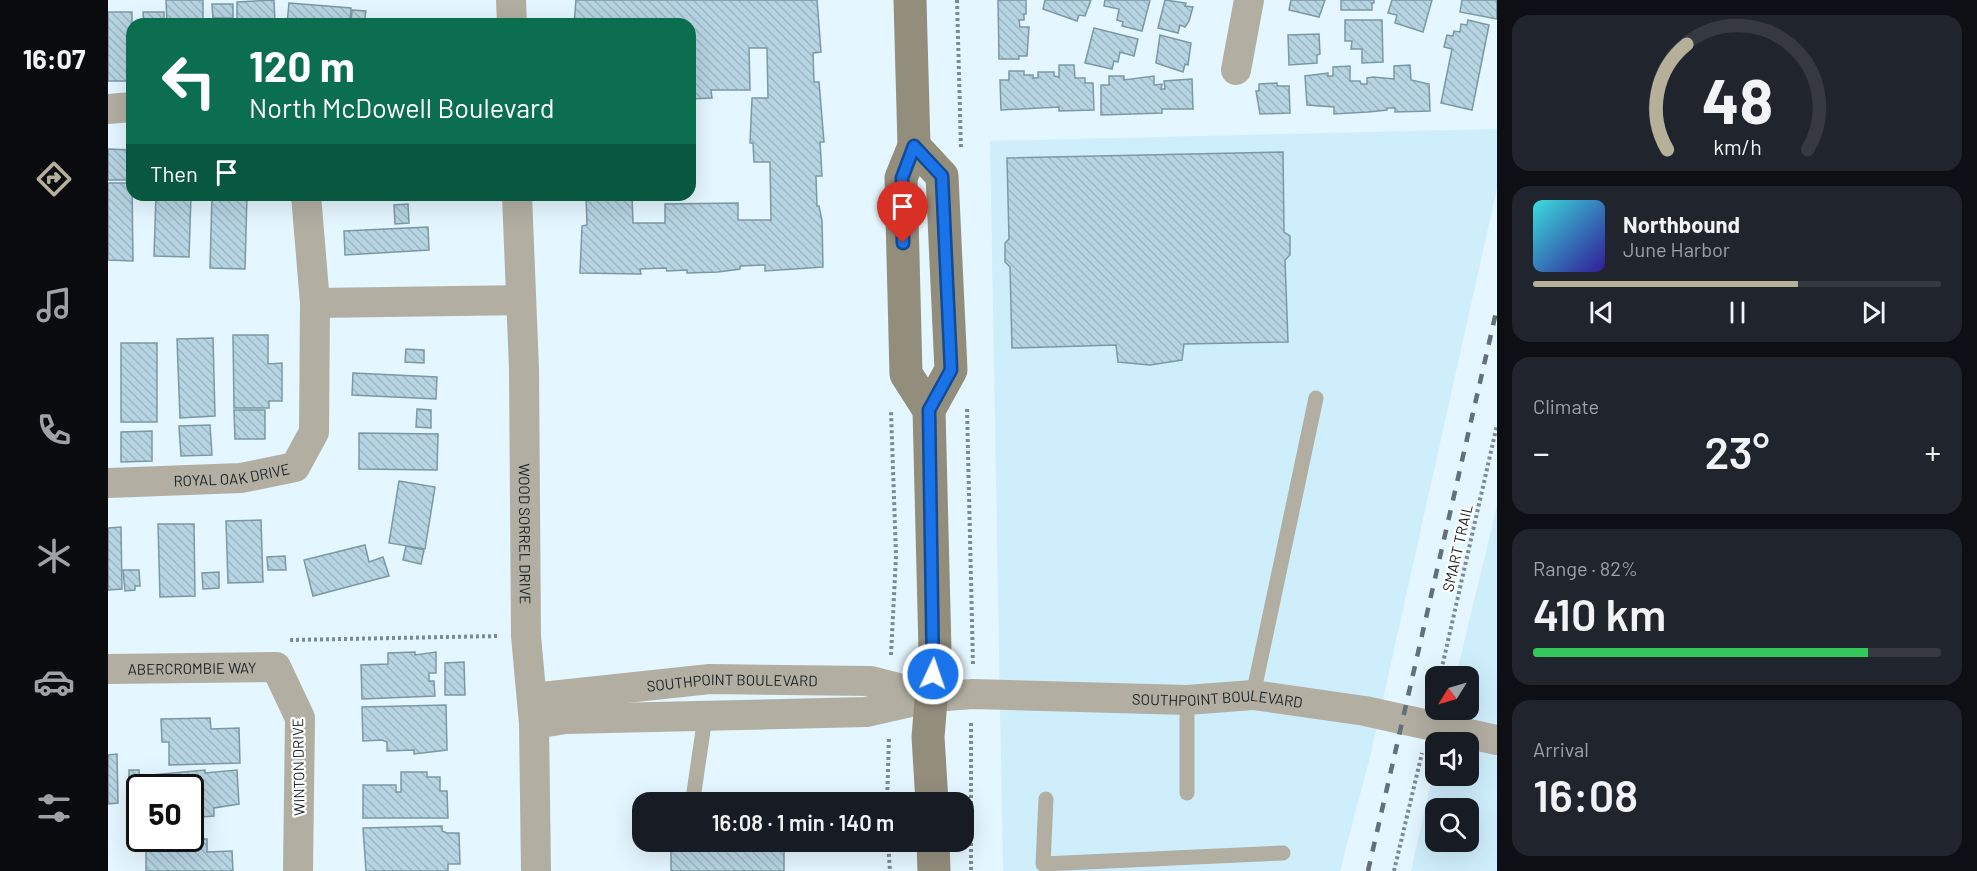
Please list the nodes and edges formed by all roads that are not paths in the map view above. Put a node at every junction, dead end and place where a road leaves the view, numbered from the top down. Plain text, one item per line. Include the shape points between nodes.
1 (512, 0) edge
2 (910, 0) edge
3 (1249, 0) edge
4 (512, 18) edge
5 (1236, 70) dead end
6 (126, 108) edge
7 (108, 109) edge
8 (914, 146) junction
9 (306, 201) edge
10 (517, 201) edge
11 (520, 300) junction
12 (315, 303) junction
13 (1316, 398) dead end
14 (929, 410) junction
15 (108, 483) edge
16 (271, 668) joint
17 (108, 669) edge
18 (1253, 695) junction
19 (932, 697) junction
20 (1187, 700) junction
21 (533, 711) junction
22 (705, 717) junction
23 (1497, 740) edge
24 (694, 792) dead end
25 (931, 792) edge
26 (1187, 792) dead end
27 (1046, 798) dead end
28 (933, 852) edge
29 (1283, 853) dead end
30 (298, 871) edge
31 (536, 871) edge
32 (934, 871) edge

1 - 4 street
2 - 8 main road
3 - 5 street
6 - 7 street
8 - 14 main road via 902,178 906,374
8 - 14 main road via 942,176 951,370
9 - 12 street, ROYAL OAK DRIVE
10 - 11 street, WOOD SORREL DRIVE
11 - 12 street
11 - 21 street, WOOD SORREL DRIVE via 526,636
12 - 15 street, ROYAL OAK DRIVE via 314,432 295,467 241,478
13 - 18 lane
14 - 19 main road via 935,651
16 - 17 street, ABERCROMBIE WAY
16 - 30 street, WINTON DRIVE via 300,718
18 - 20 street, SOUTHPOINT BOULEVARD
18 - 23 street, SOUTHPOINT BOULEVARD via 1365,711
19 - 20 street, SOUTHPOINT BOULEVARD via 973,694
19 - 21 street, SOUTHPOINT BOULEVARD via 871,681 710,679
19 - 22 street, SOUTHPOINT BOULEVARD via 866,712
19 - 25 main road via 928,737
20 - 26 lane
21 - 22 street, SOUTHPOINT BOULEVARD via 566,719
21 - 31 street, WOOD SORREL DRIVE
22 - 24 lane
27 - 29 lane via 1043,864
28 - 32 main road

